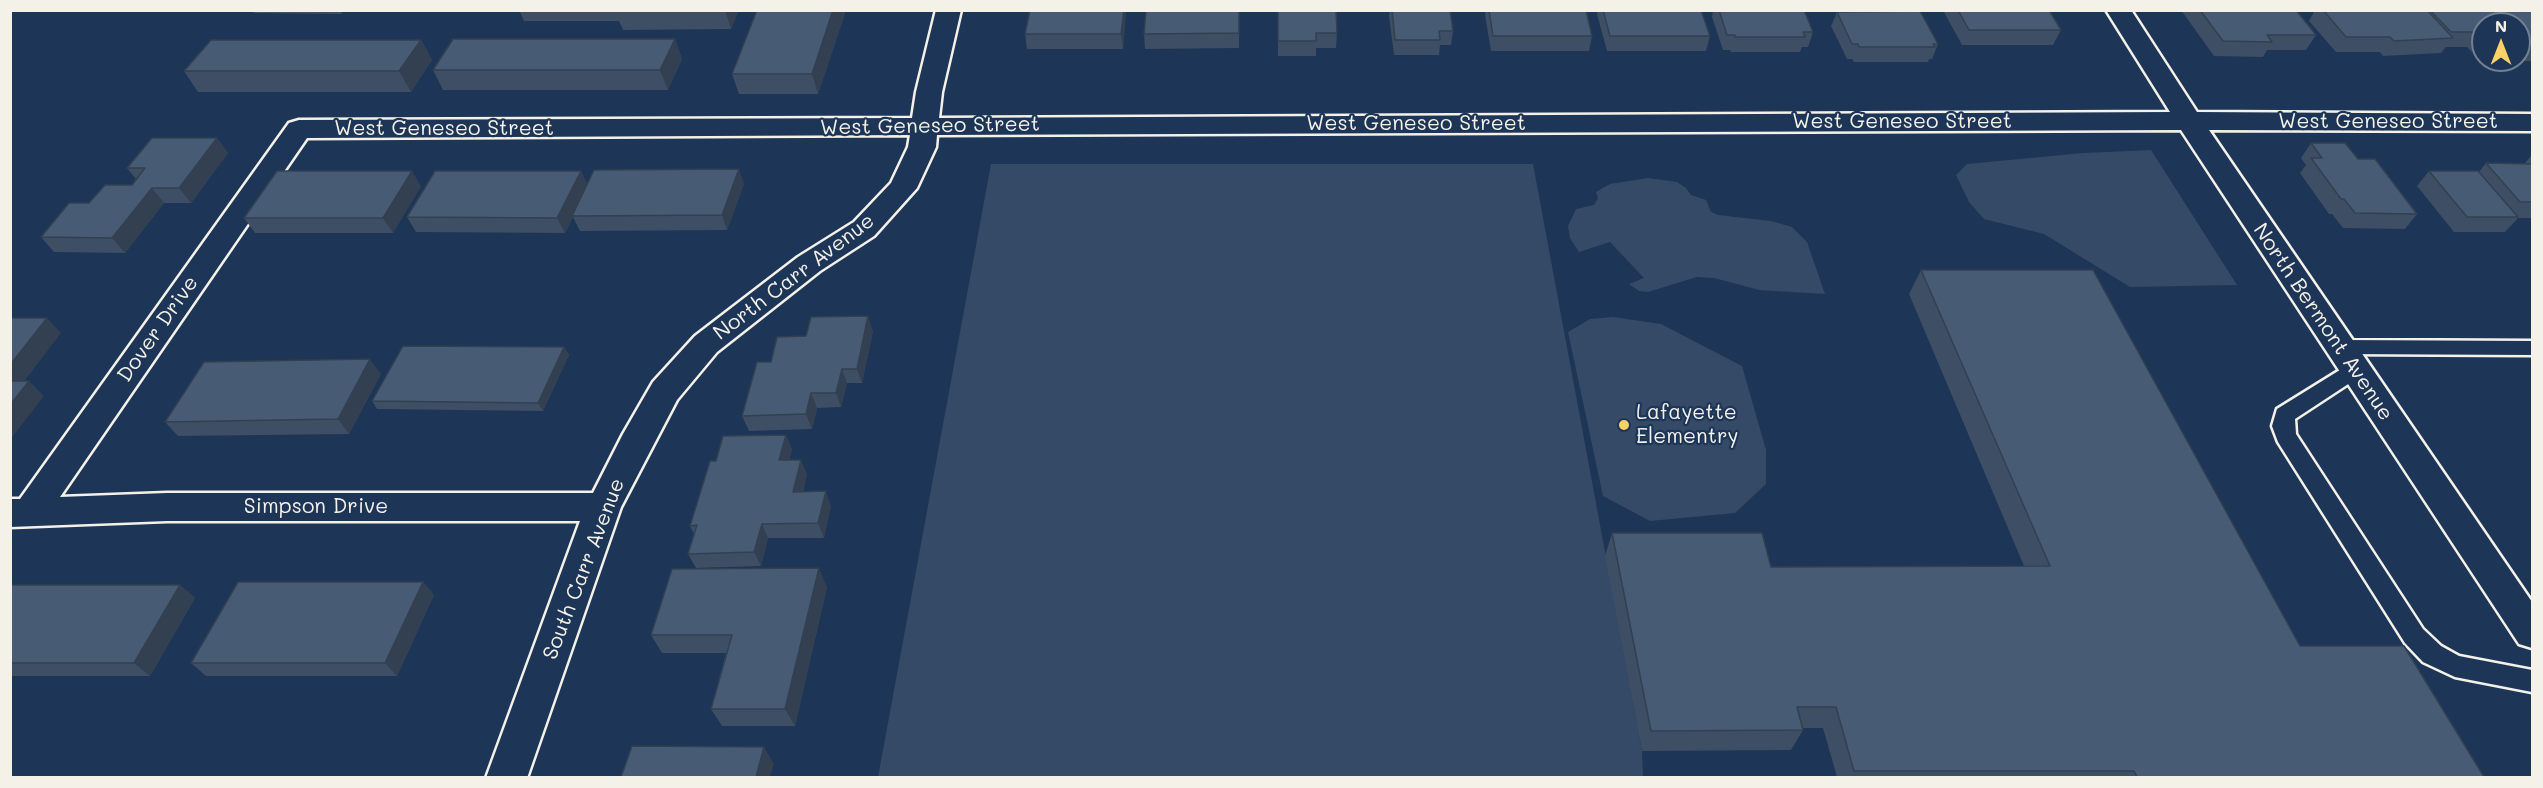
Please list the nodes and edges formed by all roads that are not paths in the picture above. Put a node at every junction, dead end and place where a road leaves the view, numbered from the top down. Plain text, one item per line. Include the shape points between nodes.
1 (949, 10) edge
2 (2118, 10) edge
3 (2189, 121) junction
4 (2532, 122) edge
5 (924, 127) junction
6 (299, 129) joint
7 (706, 344) joint
8 (2532, 348) edge
9 (2347, 358) junction
10 (603, 507) junction
11 (20, 513) edge
12 (2532, 632) edge
13 (2532, 681) edge
14 (507, 777) edge

1 - 5 street, North Carr Avenue
2 - 3 street, North Bermont Avenue
3 - 4 street, West Geneseo Street
3 - 5 street, West Geneseo Street
3 - 9 street, North Bermont Avenue
5 - 6 street, West Geneseo Street
5 - 7 street, North Carr Avenue via 922,147 903,188 864,229 809,264
6 - 11 street, Dover Drive
7 - 10 street, South Carr Avenue via 665,391
8 - 9 lane
9 - 12 street, North Bermont Avenue
9 - 13 lane via 2285,415 2286,436 2414,636 2432,654 2455,666
10 - 11 street, Simpson Drive via 167,507
10 - 14 street, South Carr Avenue

